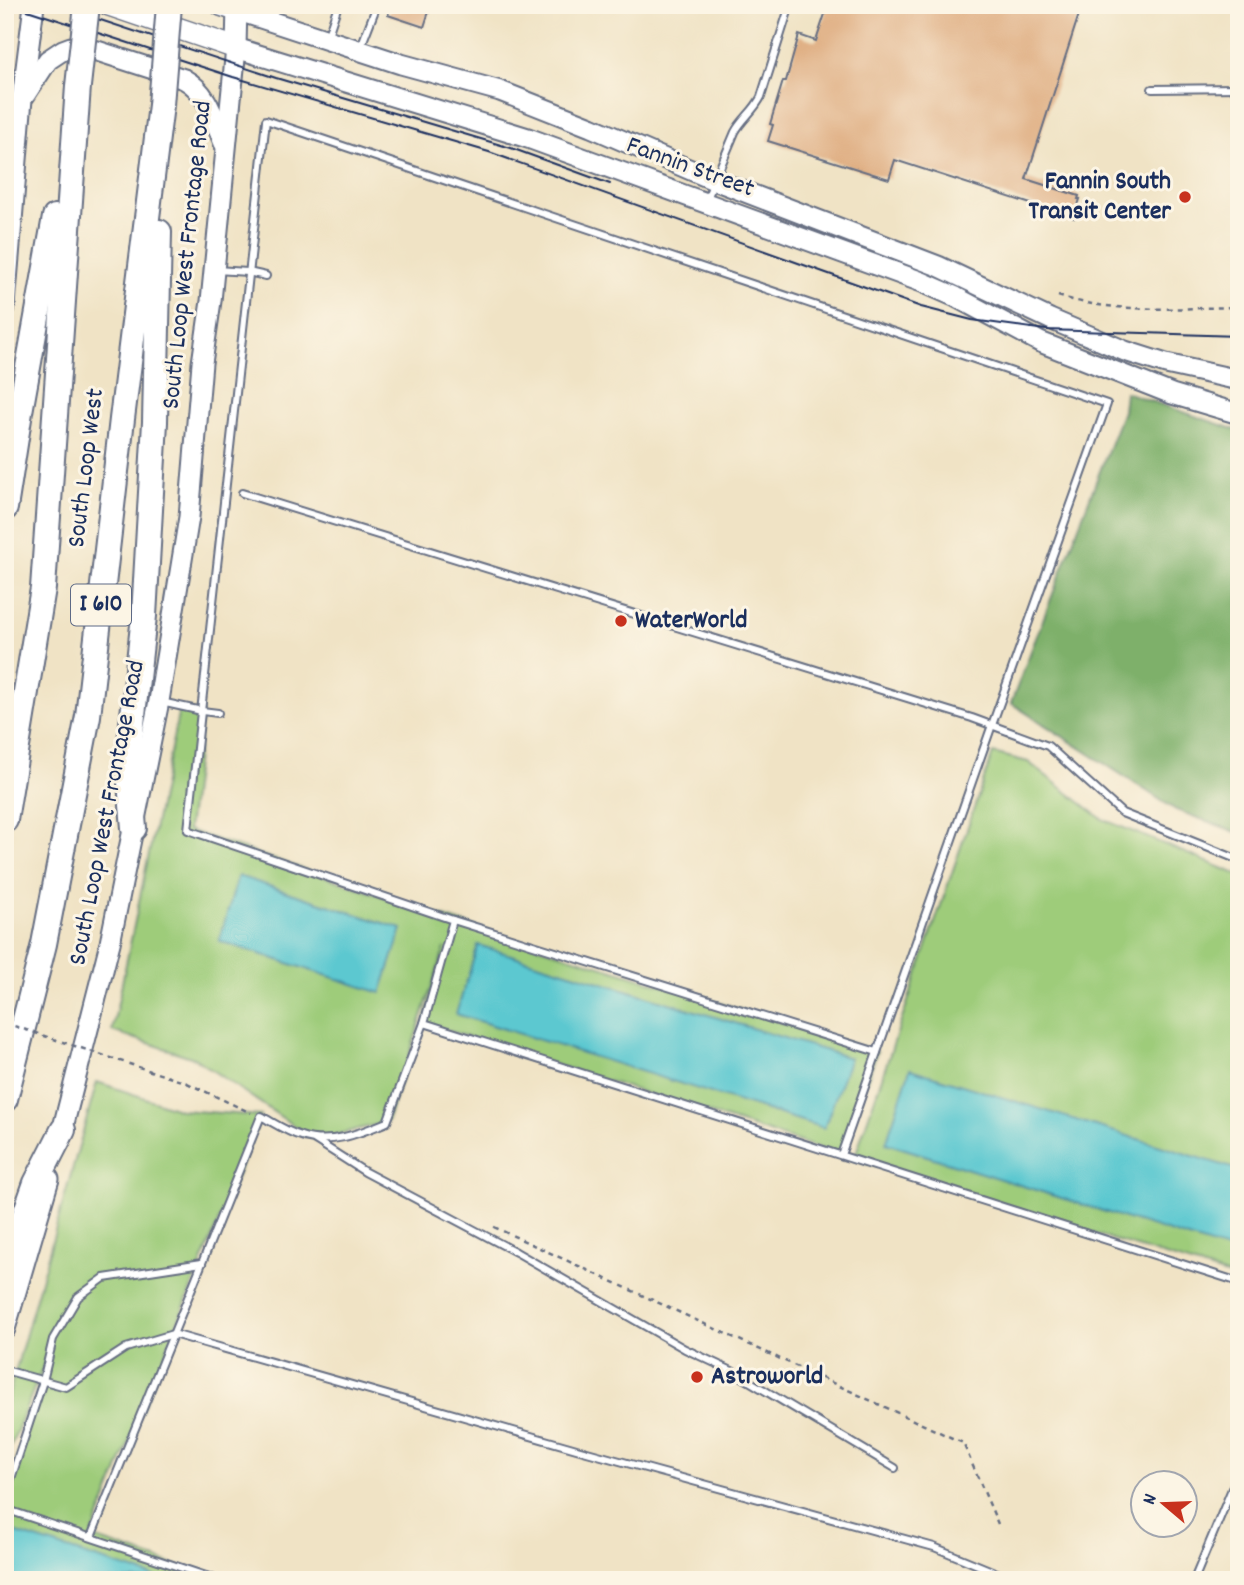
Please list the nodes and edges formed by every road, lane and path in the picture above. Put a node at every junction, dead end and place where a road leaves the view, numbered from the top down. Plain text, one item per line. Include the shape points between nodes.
1 (34, 5) edge
2 (87, 5) edge
3 (109, 5) edge
4 (169, 5) edge
5 (338, 5) edge
6 (377, 5) edge
7 (790, 5) edge
8 (231, 7) edge
9 (327, 40) junction
10 (236, 48) junction
11 (360, 50) junction
12 (78, 86) junction
13 (1239, 88) edge
14 (1152, 89) dead end
15 (22, 99) junction
16 (161, 105) junction
17 (226, 147) junction
18 (714, 180) junction
19 (705, 203) junction
20 (214, 270) junction
21 (248, 272) junction
22 (266, 276) dead end
23 (1058, 296) dead end
24 (5, 306) edge
25 (1239, 307) edge
26 (1239, 380) edge
27 (1239, 414) edge
28 (242, 493) dead end
29 (5, 509) edge
30 (159, 701) junction
31 (202, 711) junction
32 (218, 713) dead end
33 (992, 725) junction
34 (5, 820) edge
35 (134, 828) junction
36 (1239, 860) edge
37 (453, 920) junction
38 (5, 1023) edge
39 (424, 1023) junction
40 (877, 1052) junction
41 (5, 1099) edge
42 (261, 1118) junction
43 (63, 1130) junction
44 (316, 1140) junction
45 (841, 1155) junction
46 (491, 1225) dead end
47 (202, 1263) junction
48 (5, 1271) edge
49 (1239, 1282) edge
50 (5, 1329) edge
51 (173, 1334) junction
52 (5, 1370) edge
53 (43, 1381) junction
54 (895, 1468) dead end
55 (1239, 1472) edge
56 (5, 1497) edge
57 (5, 1509) edge
58 (998, 1524) dead end
59 (91, 1537) junction
60 (218, 1580) edge
61 (1014, 1580) edge
62 (1194, 1580) edge

1 - 15 main road
2 - 12 highway, South Loop West / I 610, bridge
3 - 10 main road, Fannin Street
4 - 16 highway, South Loop West / I 610, bridge
5 - 9 lane
6 - 11 lane
7 - 18 lane via 761,97 734,132
8 - 9 main road, Fannin Street
8 - 10 main road, South Loop West Frontage Road
9 - 11 main road, Fannin Street
10 - 17 main road, South Loop West Frontage Road
10 - 19 main road, Fannin Street via 528,138
11 - 18 main road, Fannin Street via 500,91
12 - 29 highway
12 - 34 highway, South Loop West / I 610 via 43,588
13 - 14 lane
15 - 17 main road via 55,54 71,47 88,48 192,84 207,101
15 - 24 main road
16 - 35 highway via 155,422 144,616 128,760
16 - 41 highway, South Loop West / I 610 via 88,716 44,944
17 - 20 main road, South Loop West Frontage Road
18 - 19 lane
18 - 26 main road, Fannin Street via 938,266 1125,351
19 - 27 main road, Fannin Street via 938,288 1040,342 1189,400
20 - 21 lane
20 - 30 main road, South Loop West Frontage Road via 189,517
21 - 22 lane
21 - 31 lane
21 - 33 lane via 266,120 1107,404
23 - 25 path via 1115,307
28 - 33 lane
30 - 31 lane
30 - 35 main road, South Loop West Frontage Road
31 - 32 lane
31 - 37 lane via 188,830
33 - 36 lane via 1048,747 1122,813
33 - 40 lane
35 - 43 main road, South Loop West Frontage Road
37 - 39 lane
37 - 40 lane
38 - 42 path, bridge via 187,1083
39 - 44 lane via 387,1122 354,1136
39 - 45 lane
40 - 45 lane
42 - 44 lane
42 - 47 lane
43 - 48 highway via 36,1183
43 - 50 main road, South Loop West Frontage Road
44 - 54 lane via 365,1172 732,1371
45 - 49 lane
46 - 58 path via 963,1443
47 - 51 lane
47 - 53 lane via 104,1278 78,1297 53,1339
51 - 53 lane via 126,1348 66,1387
51 - 59 lane
51 - 61 lane via 934,1547
52 - 53 lane
53 - 56 lane
55 - 62 lane
57 - 59 lane
59 - 60 lane

